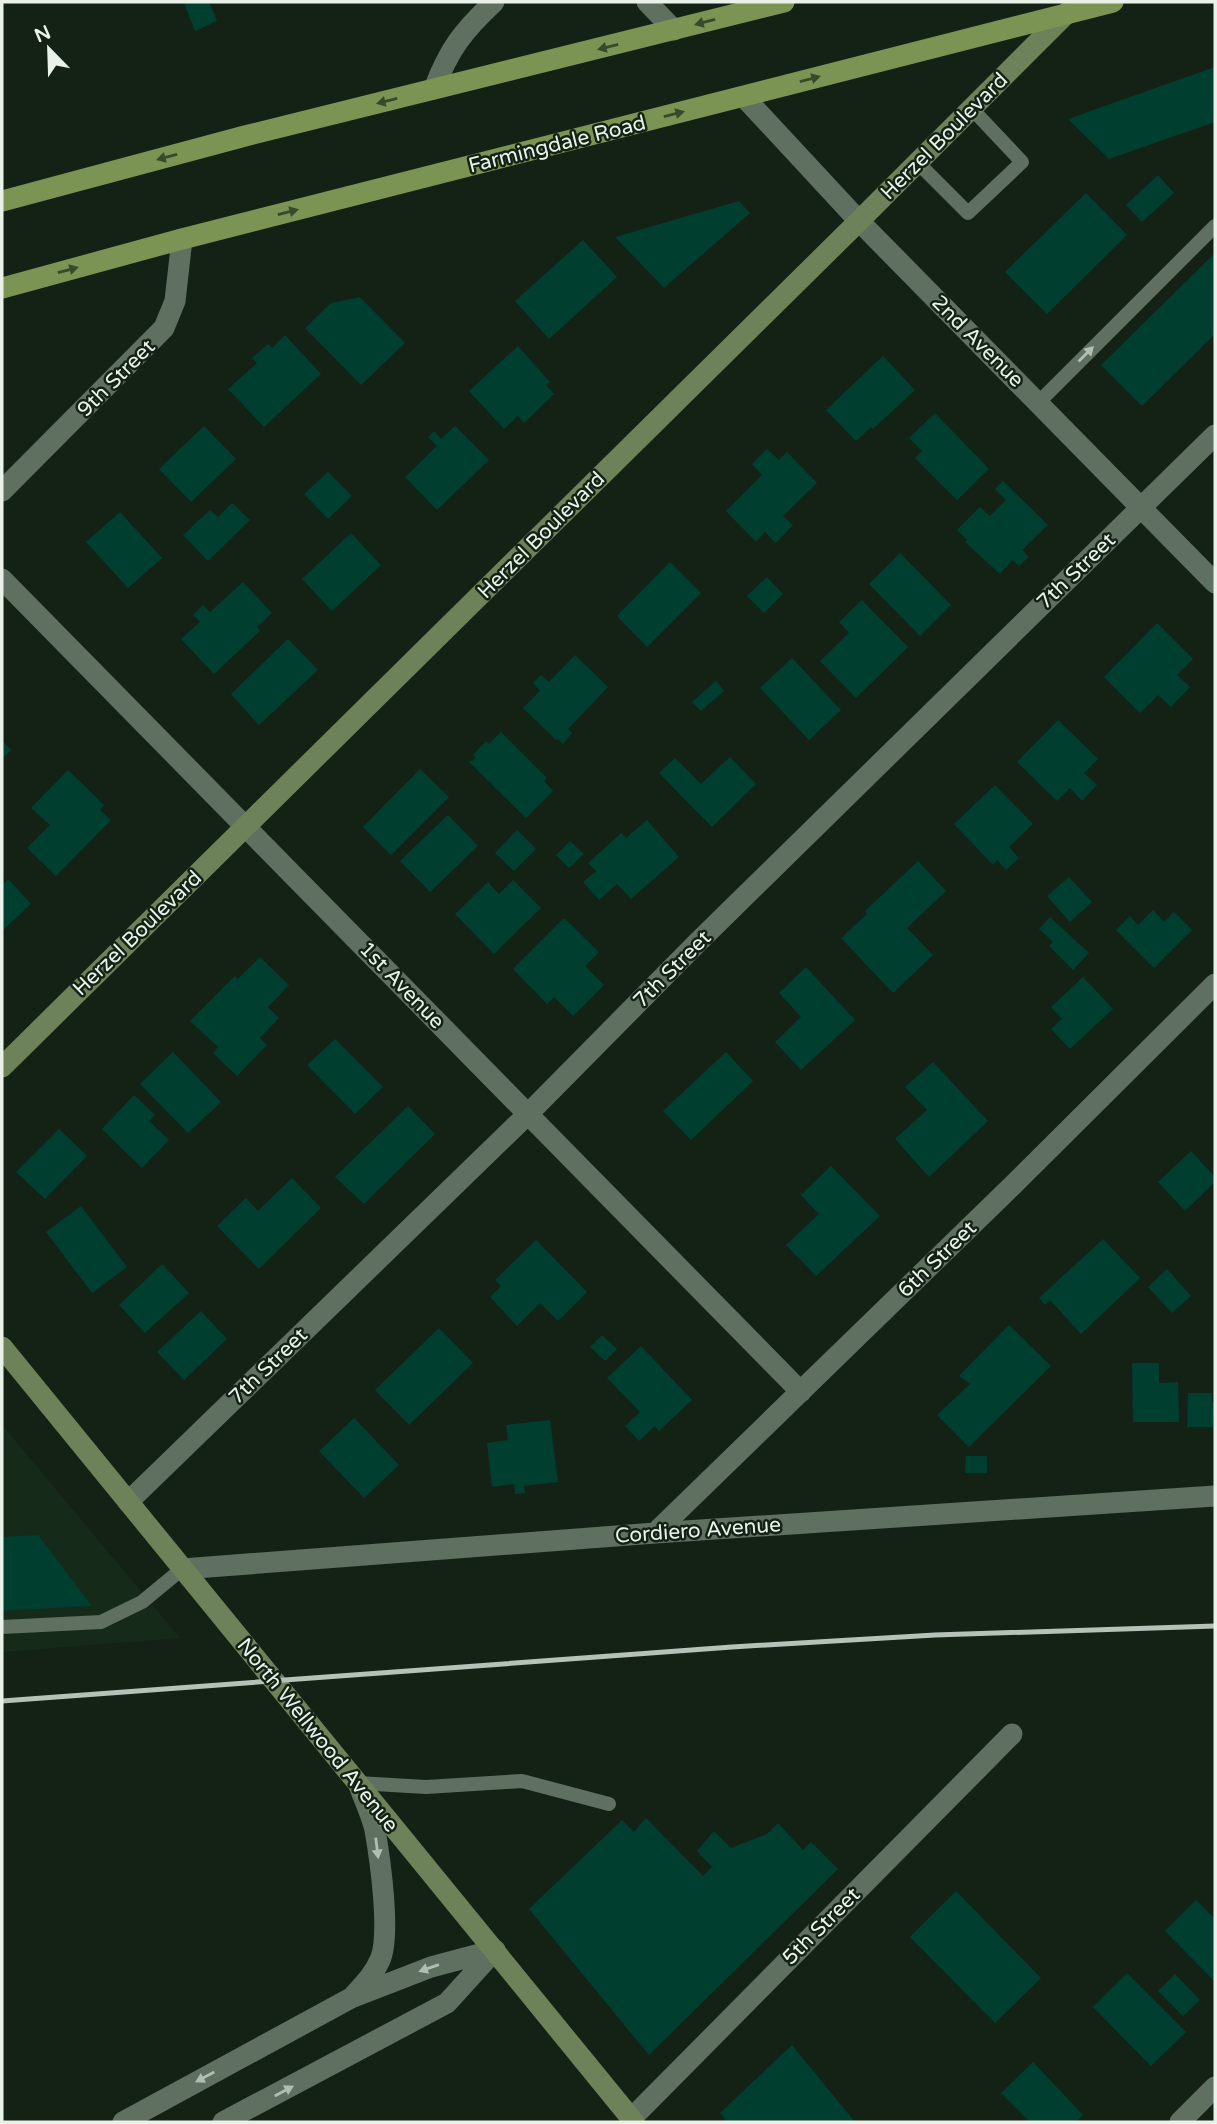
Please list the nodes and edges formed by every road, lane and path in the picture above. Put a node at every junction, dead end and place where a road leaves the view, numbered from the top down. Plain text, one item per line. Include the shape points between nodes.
1 (494, 2) edge
2 (647, 2) edge
3 (784, 2) edge
4 (1113, 2) edge
5 (1072, 7) edge
6 (674, 30) junction
7 (434, 89) junction
8 (744, 97) junction
9 (972, 109) junction
10 (918, 163) junction
11 (2, 201) edge
12 (859, 221) junction
13 (1215, 226) edge
14 (182, 239) junction
15 (2, 288) edge
16 (1038, 403) junction
17 (1215, 435) edge
18 (2, 491) edge
19 (1140, 508) junction
20 (2, 579) edge
21 (1215, 583) edge
22 (247, 827) junction
23 (1215, 984) edge
24 (2, 1066) edge
25 (528, 1114) junction
26 (2, 1347) edge
27 (801, 1392) junction
28 (1215, 1496) edge
29 (128, 1502) junction
30 (655, 1532) junction
31 (181, 1569) junction
32 (2, 1627) edge
33 (1012, 1734) dead end
34 (358, 1783) junction
35 (609, 1804) dead end
36 (495, 1950) junction
37 (351, 1998) junction
38 (1215, 2087) edge
39 (632, 2120) edge
40 (123, 2122) edge
41 (223, 2122) edge
42 (1180, 2122) edge

1 - 7 street via 460,35
2 - 6 street
3 -> 6 main road
4 - 5 main road, Farmingdale Road
8 -> 5 main road, Farmingdale Road
5 - 9 street, Herzel Boulevard
6 -> 7 main road
7 -> 11 main road
8 - 12 street, 2nd Avenue
14 -> 8 main road, Farmingdale Road
9 - 10 street, Herzel Boulevard
9 - 10 lane via 1022,162 968,213
10 - 12 street, Herzel Boulevard
12 - 16 street, 2nd Avenue
12 - 22 street, Herzel Boulevard
16 -> 13 lane
15 -> 14 main road, Farmingdale Road
14 - 18 street, 9th Street via 175,301 164,328
16 - 19 street, 2nd Avenue
17 - 19 street, 7th Street
19 - 21 street, 2nd Avenue
19 - 25 street, 7th Street
20 - 22 street, 1st Avenue
22 - 24 street, Herzel Boulevard
22 - 25 street, 1st Avenue
23 - 27 street, 6th Street
25 - 27 street, 1st Avenue
25 - 29 street, 7th Street
26 - 29 street, North Wellwood Avenue
27 - 30 street, 6th Street
28 - 30 street, Cordiero Avenue
29 - 31 street, North Wellwood Avenue
30 - 31 street, Cordiero Avenue
31 - 32 lane via 142,1602 101,1622
31 - 34 street, North Wellwood Avenue
33 - 39 street, 5th Street
34 - 35 lane via 426,1787 522,1781
34 - 36 street, North Wellwood Avenue
34 -> 37 street via 374,1827 385,1944 372,1975
36 -> 37 street via 431,1967
36 - 39 street, North Wellwood Avenue
41 -> 36 street via 447,2003
37 -> 40 street
38 - 42 street

